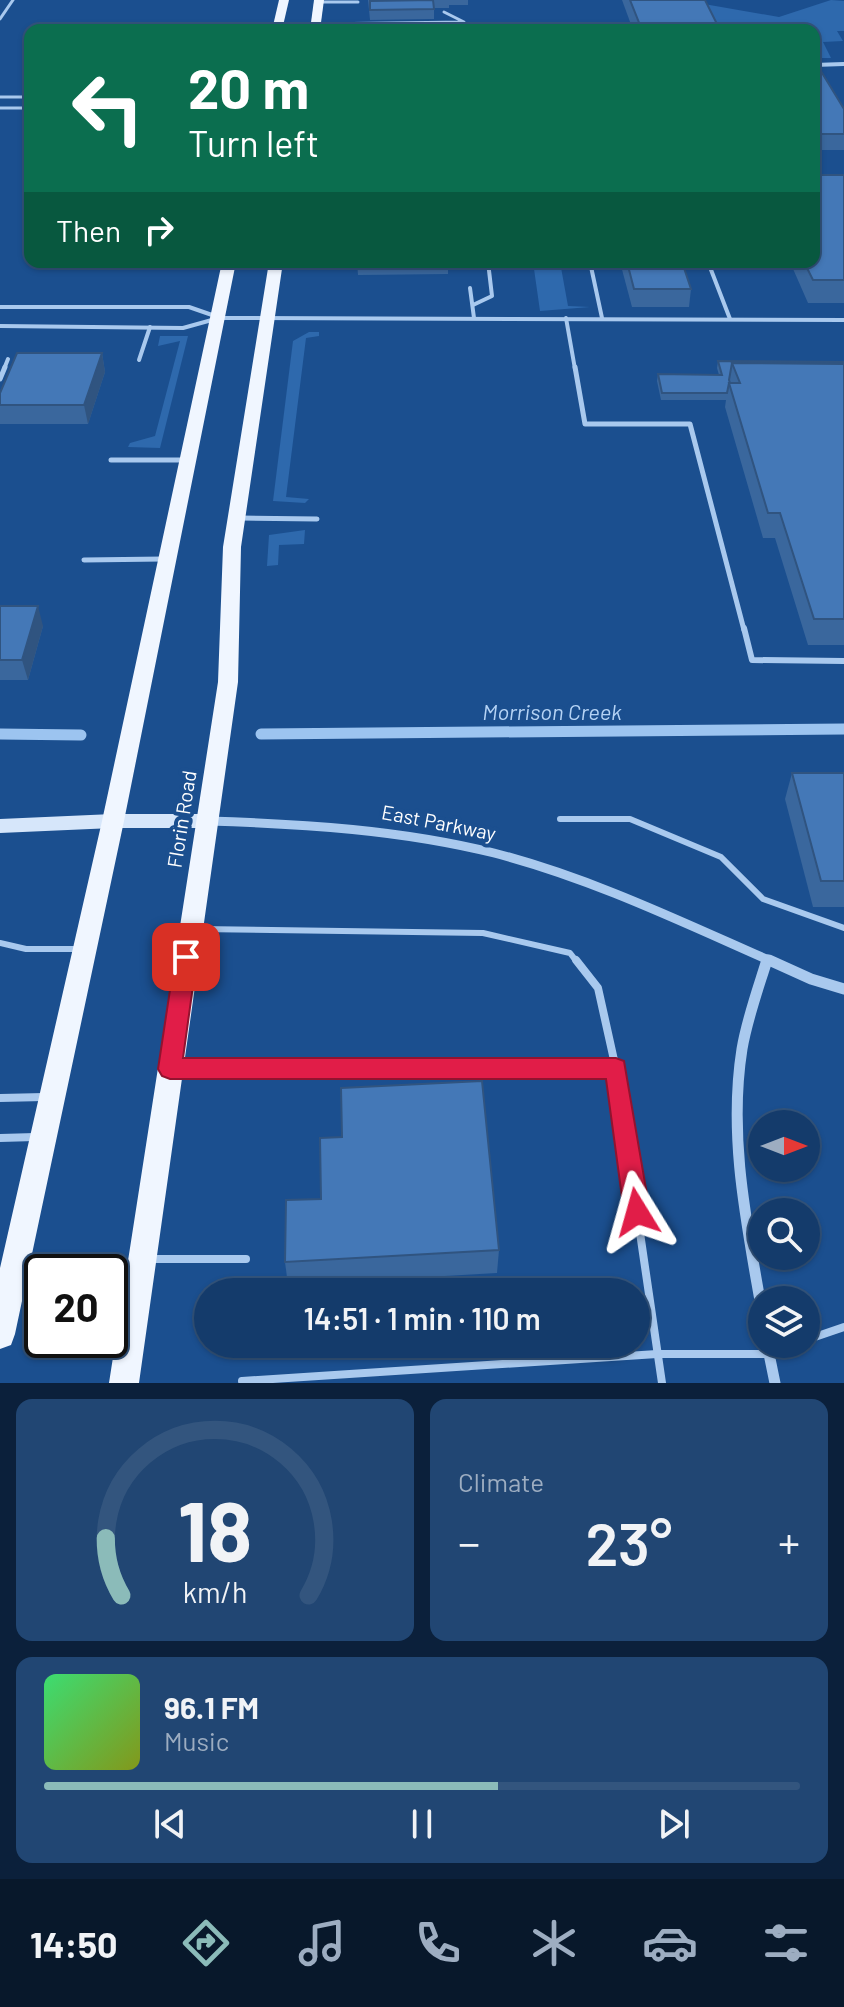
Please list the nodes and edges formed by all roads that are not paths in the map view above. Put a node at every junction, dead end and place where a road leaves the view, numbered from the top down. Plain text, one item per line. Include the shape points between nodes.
1 (13, 0) edge
2 (284, 0) edge
3 (319, 1) edge
4 (358, 2) dead end
5 (444, 12) dead end
6 (0, 19) edge
7 (278, 24) edge
8 (315, 24) edge
9 (404, 24) edge
10 (844, 64) edge
11 (820, 65) edge
12 (0, 97) edge
13 (24, 97) edge
14 (0, 108) edge
15 (24, 108) edge
16 (228, 268) edge
17 (275, 268) edge
18 (489, 268) edge
19 (591, 268) edge
20 (710, 268) edge
21 (470, 288) dead end
22 (473, 305) junction
23 (0, 307) edge
24 (219, 318) junction
25 (266, 318) junction
26 (335, 318) junction
27 (474, 318) junction
28 (566, 318) junction
29 (602, 318) junction
30 (730, 319) junction
31 (844, 320) edge
32 (0, 326) edge
33 (150, 327) junction
34 (333, 327) dead end
35 (8, 359) dead end
36 (139, 360) dead end
37 (0, 379) edge
38 (111, 460) dead end
39 (188, 460) junction
40 (236, 518) junction
41 (317, 519) dead end
42 (166, 559) junction
43 (84, 560) dead end
44 (844, 661) edge
45 (560, 819) dead end
46 (113, 821) junction
47 (207, 821) junction
48 (0, 826) edge
49 (844, 928) edge
50 (190, 929) junction
51 (0, 943) edge
52 (85, 949) junction
53 (767, 960) junction
54 (844, 989) edge
55 (170, 1069) junction
56 (616, 1069) junction
57 (53, 1097) junction
58 (0, 1098) edge
59 (42, 1137) junction
60 (0, 1138) edge
61 (142, 1259) junction
62 (246, 1259) dead end
63 (758, 1286) edge
64 (844, 1327) edge
65 (0, 1334) edge
66 (820, 1335) edge
67 (748, 1350) edge
68 (657, 1354) junction
69 (770, 1358) edge
70 (378, 1378) edge
71 (242, 1381) edge
72 (124, 1383) edge
73 (662, 1383) edge
74 (775, 1383) edge

1 - 6 lane
2 - 7 main road
3 - 4 lane
3 - 8 main road
5 - 9 lane via 464,22
10 - 11 street
12 - 13 lane
14 - 15 lane
16 - 24 main road
17 - 25 main road, Florin Road
18 - 22 lane via 492,296
19 - 29 lane
20 - 30 lane
21 - 22 lane
22 - 27 lane
23 - 24 lane via 189,307
24 - 25 lane
24 - 33 lane via 183,328
24 - 39 main road
25 - 26 lane
25 - 40 main road, Florin Road
26 - 27 lane
26 - 34 lane
27 - 28 lane
28 - 29 lane
28 - 44 lane via 585,424 690,424 752,660
29 - 30 lane
30 - 31 lane
32 - 33 lane
33 - 36 lane
35 - 37 lane
38 - 39 lane
39 - 42 main road
40 - 41 lane
40 - 47 main road, Florin Road via 228,682
42 - 43 lane
42 - 46 main road
45 - 49 lane via 630,819 721,857 763,899
46 - 47 street, East Parkway
46 - 48 street, East Parkway
46 - 52 main road
47 - 50 main road, Florin Road
47 - 53 street, East Parkway via 286,822 450,843 614,893
50 - 55 main road, Florin Road
50 - 56 lane via 483,933 570,953 598,988
51 - 52 lane via 26,949
52 - 57 main road
53 - 54 street, East Parkway
53 - 63 street via 742,1047 737,1088 740,1176
55 - 56 lane
55 - 61 main road, Florin Road
56 - 68 lane
57 - 58 lane
57 - 59 main road
59 - 60 lane
59 - 65 main road
61 - 62 lane
61 - 72 main road, Florin Road
64 - 66 lane
67 - 68 lane
68 - 70 lane
68 - 73 lane
69 - 74 street
70 - 71 lane

